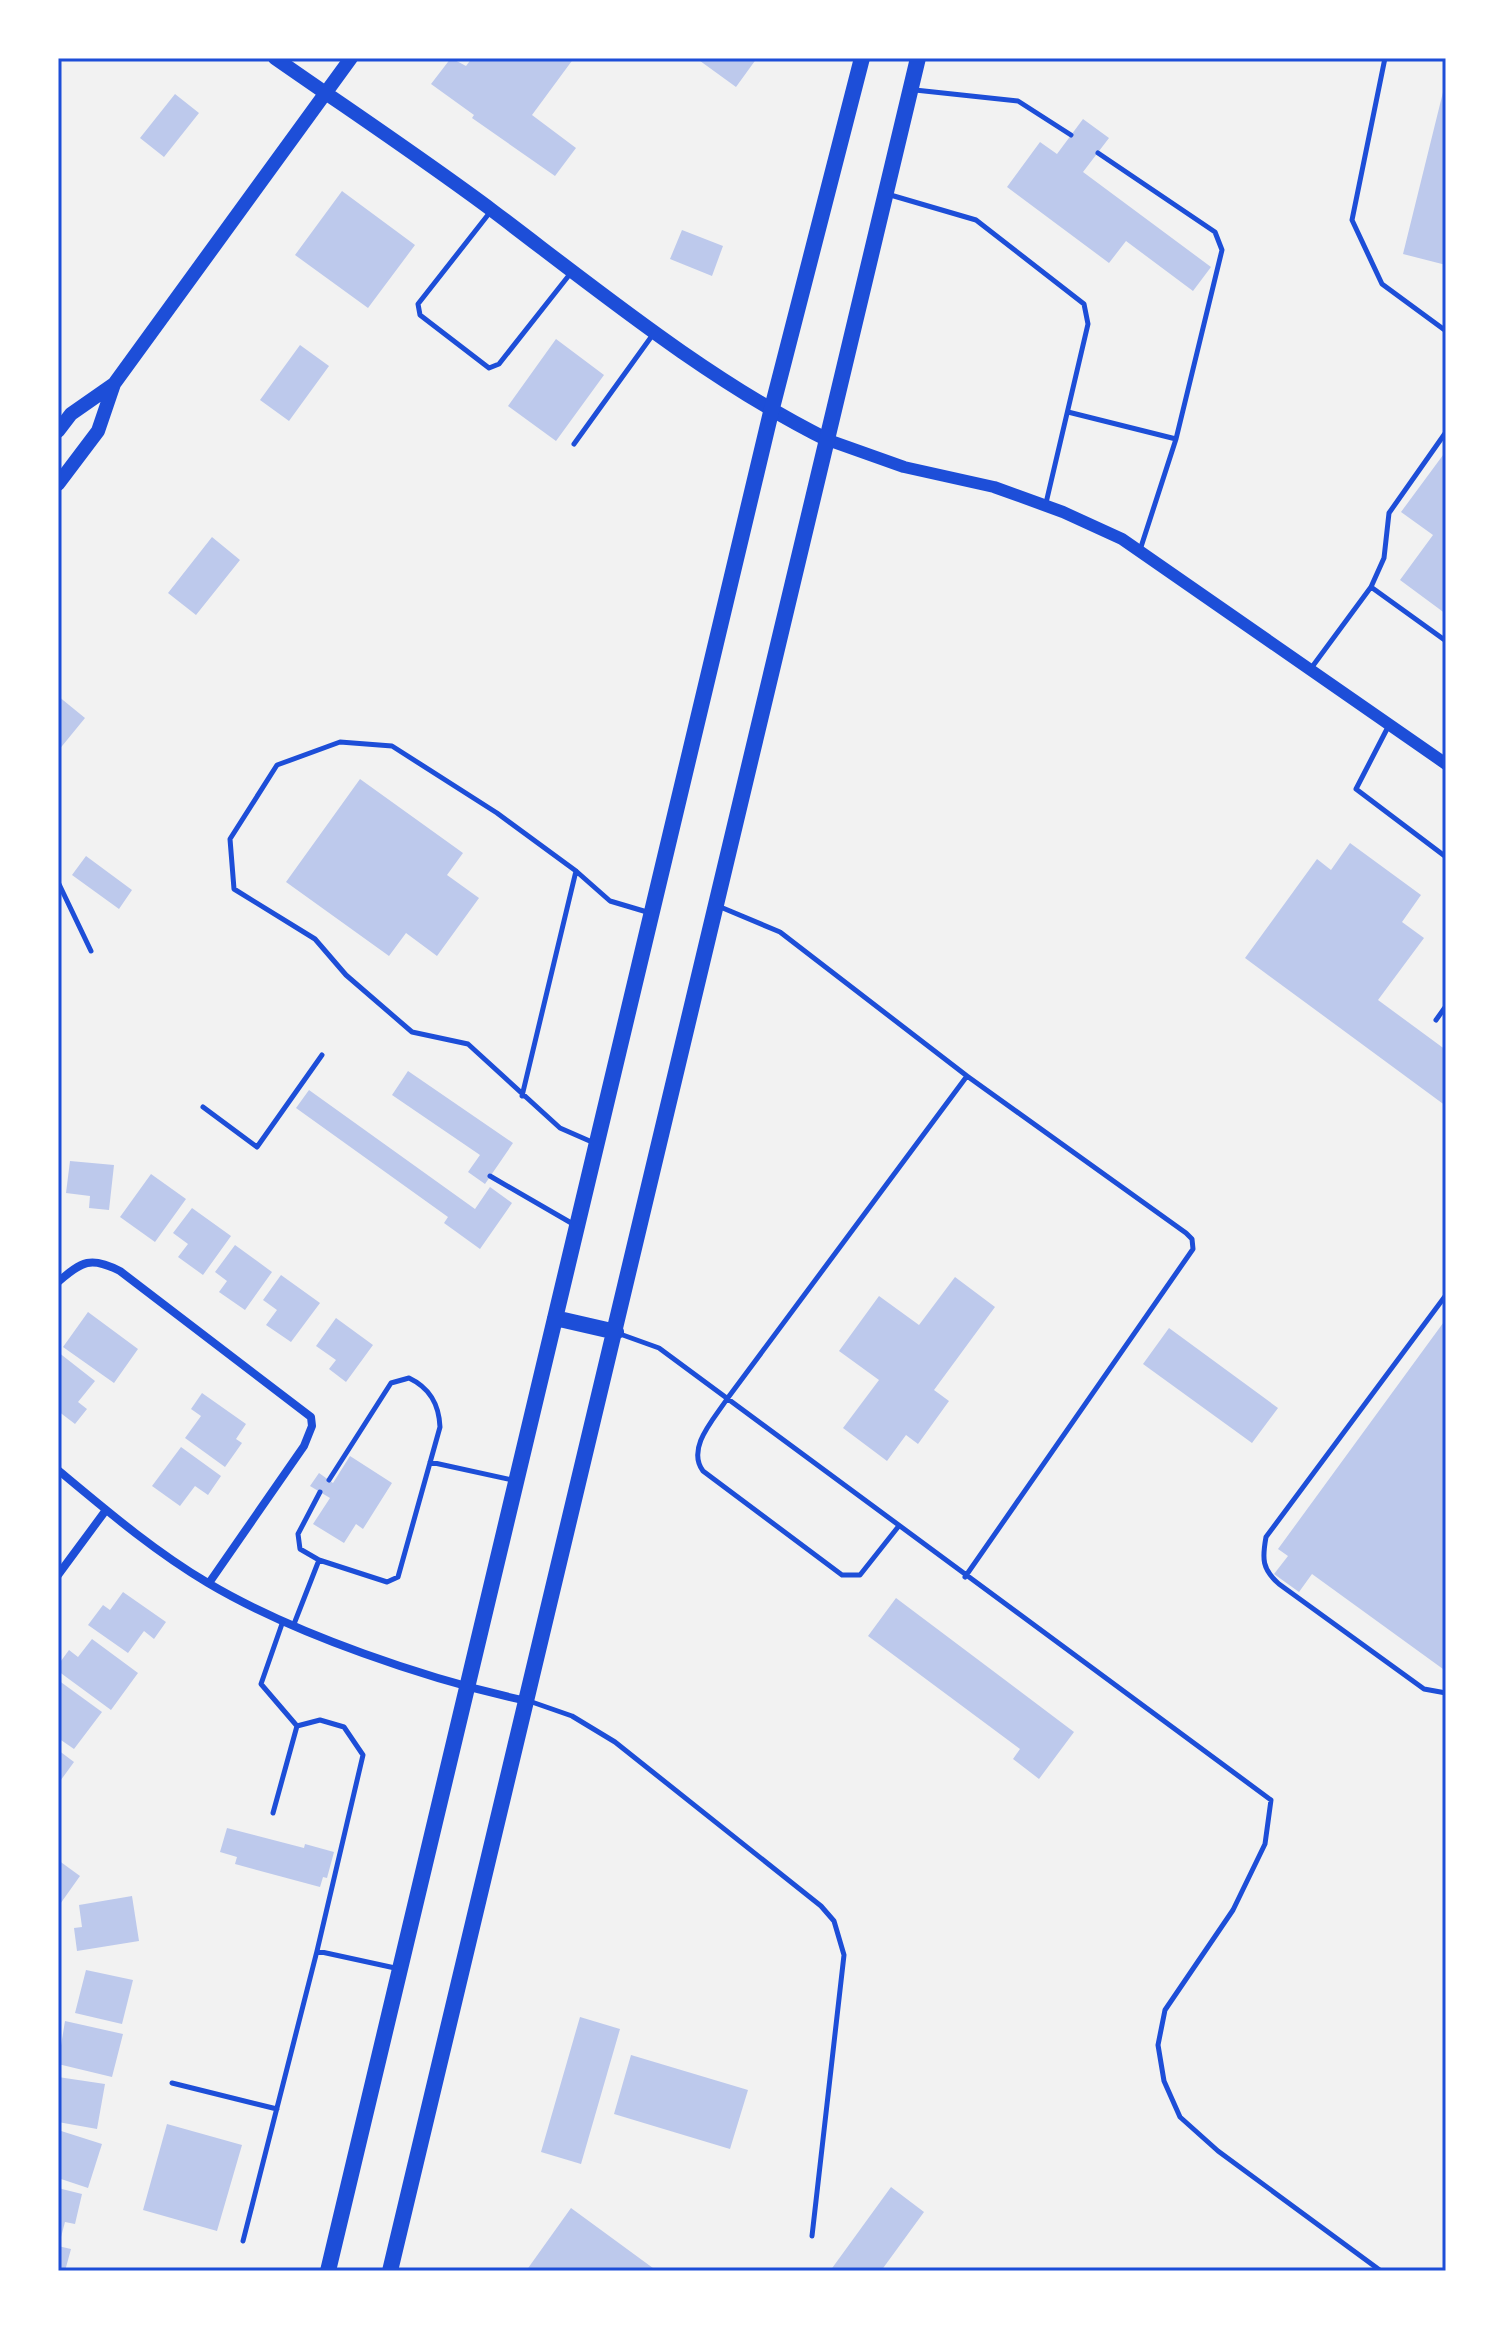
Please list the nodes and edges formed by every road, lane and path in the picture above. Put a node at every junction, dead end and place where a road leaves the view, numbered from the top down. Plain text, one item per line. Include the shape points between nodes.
1 (275, 58) edge
2 (351, 58) edge
3 (862, 58) edge
4 (918, 58) edge
5 (1385, 58) edge
6 (911, 89) junction
7 (326, 93) junction
8 (1071, 135) dead end
9 (1098, 153) dead end
10 (886, 194) junction
11 (491, 210) junction
12 (572, 272) junction
13 (1446, 331) edge
14 (655, 332) junction
15 (114, 384) junction
16 (772, 408) junction
17 (1068, 412) junction
18 (58, 431) edge
19 (1446, 432) edge
20 (1176, 439) junction
21 (828, 440) junction
22 (574, 444) dead end
23 (58, 484) edge
24 (1046, 505) junction
25 (1140, 551) junction
26 (1371, 587) junction
27 (1446, 641) edge
28 (1311, 668) junction
29 (1390, 724) junction
30 (1446, 764) edge
31 (1446, 857) edge
32 (576, 871) junction
33 (58, 882) edge
34 (717, 906) junction
35 (652, 913) junction
36 (91, 951) dead end
37 (1446, 1006) edge
38 (1436, 1020) dead end
39 (322, 1055) dead end
40 (967, 1076) junction
41 (522, 1096) junction
42 (203, 1107) dead end
43 (597, 1144) junction
44 (490, 1176) dead end
45 (577, 1227) junction
46 (58, 1282) edge
47 (1446, 1295) edge
48 (555, 1318) junction
49 (616, 1332) junction
50 (727, 1399) junction
51 (430, 1462) junction
52 (58, 1470) edge
53 (329, 1480) dead end
54 (517, 1481) junction
55 (320, 1492) dead end
56 (106, 1510) junction
57 (898, 1527) junction
58 (319, 1560) junction
59 (58, 1575) edge
60 (965, 1577) junction
61 (209, 1583) junction
62 (283, 1620) junction
63 (294, 1624) junction
64 (468, 1686) junction
65 (1446, 1693) edge
66 (528, 1701) junction
67 (297, 1726) junction
68 (273, 1813) dead end
69 (317, 1951) junction
70 (400, 1969) junction
71 (172, 2083) dead end
72 (277, 2109) junction
73 (812, 2236) dead end
74 (243, 2241) dead end
75 (328, 2271) edge
76 (390, 2271) edge
77 (1381, 2271) edge

1 - 7 main road
2 - 7 main road
3 - 16 main road
4 - 6 main road
5 - 13 lane via 1352,220 1382,284
6 - 8 lane via 1018,101
6 - 10 main road
7 - 11 main road
7 - 15 main road
9 - 20 lane via 1215,232 1222,250
10 - 17 lane via 976,220 1084,304 1088,324
10 - 21 main road
11 - 12 main road
11 - 12 lane via 418,304 420,315 443,333 489,368 499,364
12 - 14 main road
14 - 16 main road
14 - 22 lane
15 - 18 main road via 71,414
15 - 23 main road via 98,431
16 - 21 main road
16 - 35 main road
17 - 20 lane
17 - 24 lane
19 - 26 lane via 1389,513 1384,558
20 - 25 lane
21 - 24 street via 904,467
21 - 34 main road
24 - 25 street
25 - 28 street
26 - 27 lane
26 - 28 lane
28 - 29 street
29 - 30 street
29 - 31 lane via 1356,789
32 - 35 lane via 610,901
32 - 41 lane
32 - 41 lane via 392,746 340,742 277,765 230,839 234,889 315,939 346,975 412,1032 468,1044
33 - 36 lane
34 - 40 lane via 780,932
34 - 49 main road
35 - 43 main road
37 - 38 lane
39 - 42 lane via 257,1147
40 - 50 lane
40 - 60 lane via 1186,1233 1193,1249
41 - 43 lane via 560,1128
43 - 45 main road
44 - 45 lane
45 - 48 main road
46 - 61 street via 76,1266 93,1261 120,1271 311,1417 304,1446
47 - 65 lane via 1266,1537 1262,1558 1266,1573 1279,1584 1424,1689
48 - 49 main road
48 - 54 main road
49 - 50 lane via 659,1348
49 - 66 main road
50 - 57 lane
50 - 57 lane via 696,1452 703,1471 851,1578 870,1566
51 - 53 lane via 440,1427 437,1406 422,1386 409,1378 396,1379
51 - 54 lane
51 - 58 lane via 398,1577 387,1582
52 - 56 street
54 - 64 main road
55 - 58 lane via 297,1542 304,1553
56 - 59 street
56 - 61 street
57 - 60 lane
58 - 63 lane
60 - 77 lane via 1271,1800 1265,1844 1233,1910 1165,2010 1158,2045 1164,2081 1180,2117 1218,2151
61 - 62 street
62 - 63 street
62 - 67 lane via 261,1684
63 - 64 street
64 - 66 street
64 - 70 main road
66 - 73 lane via 572,1716 615,1742 834,1921 844,1955
66 - 76 main road
67 - 68 lane
67 - 69 lane via 320,1720 344,1727 363,1755
69 - 70 lane
69 - 72 lane
70 - 75 main road
71 - 72 lane
72 - 74 lane

